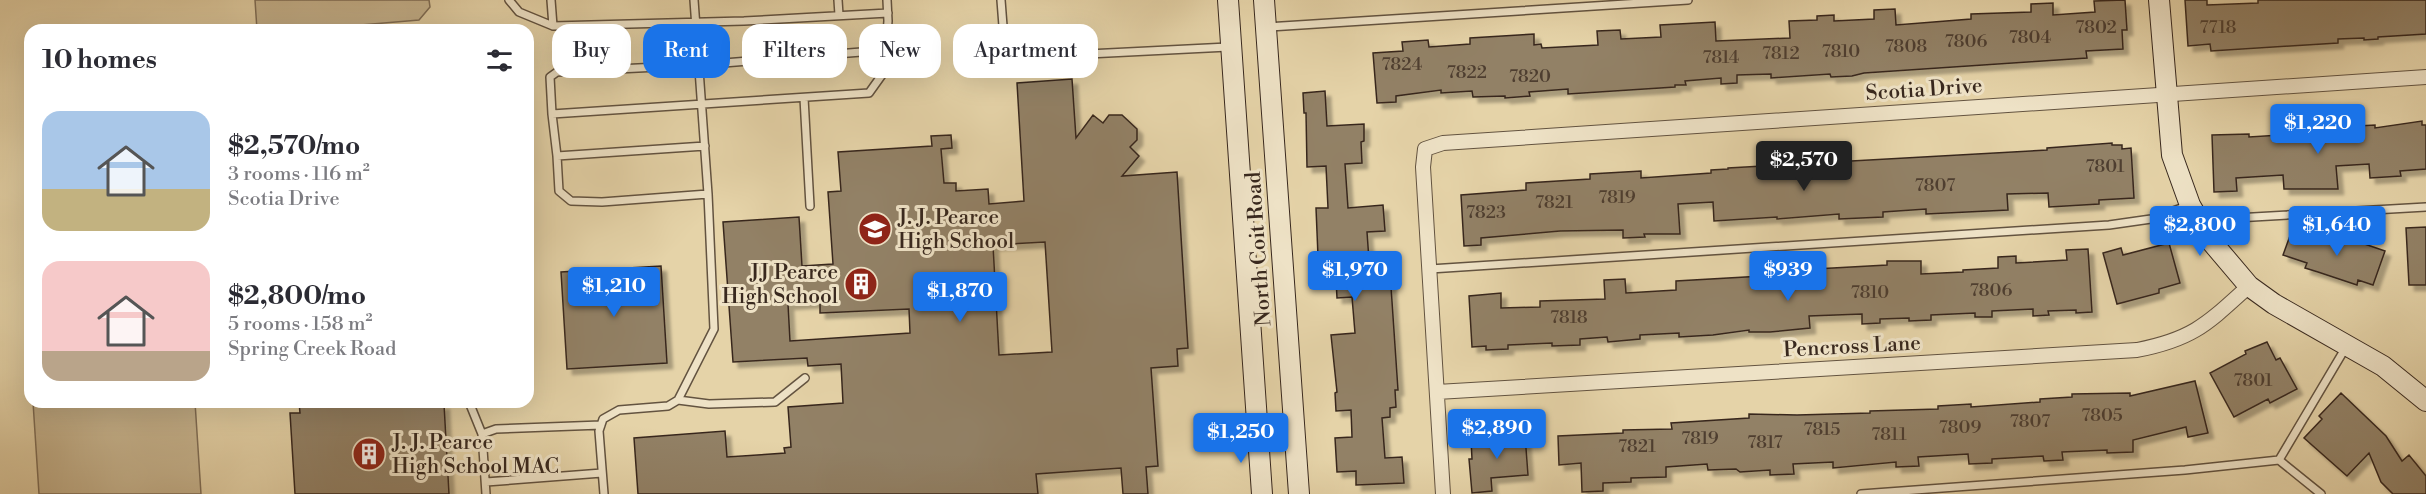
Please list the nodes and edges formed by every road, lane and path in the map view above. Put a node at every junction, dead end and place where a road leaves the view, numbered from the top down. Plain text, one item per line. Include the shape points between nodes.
1 (510, 0) edge
2 (551, 0) edge
3 (694, 0) edge
4 (838, 0) edge
5 (887, 0) edge
6 (1001, 0) edge
7 (1228, 0) edge
8 (1264, 0) edge
9 (1688, 0) edge
10 (2159, 0) edge
11 (888, 13) junction
12 (839, 15) junction
13 (696, 20) junction
14 (553, 24) edge
15 (601, 24) edge
16 (696, 24) edge
17 (887, 24) edge
18 (552, 26) edge
19 (1266, 27) junction
20 (1231, 47) junction
21 (859, 52) edge
22 (730, 63) edge
23 (643, 68) edge
24 (2426, 77) edge
25 (700, 78) edge
26 (880, 78) edge
27 (2166, 94) junction
28 (804, 98) junction
29 (702, 105) junction
30 (552, 114) junction
31 (705, 146) junction
32 (557, 156) junction
33 (708, 194) junction
34 (810, 206) dead end
35 (2426, 207) edge
36 (2194, 213) junction
37 (1430, 269) junction
38 (2249, 286) junction
39 (2348, 345) junction
40 (805, 378) dead end
41 (1437, 392) junction
42 (678, 400) junction
43 (2426, 401) edge
44 (471, 408) edge
45 (602, 425) junction
46 (482, 434) junction
47 (2278, 460) junction
48 (602, 473) junction
49 (486, 482) junction
50 (486, 494) edge
51 (604, 494) edge
52 (1262, 494) edge
53 (1299, 494) edge
54 (1443, 494) edge
55 (1861, 494) edge
56 (2321, 494) edge

1 - 18 lane via 519,12
2 - 14 lane
3 - 13 lane
4 - 12 lane
5 - 11 lane
6 - 20 lane via 1004,39 1028,57
7 - 20 main road, North Coit Road
8 - 19 main road, North Coit Road
9 - 19 lane
10 - 27 main road
11 - 12 lane
11 - 17 lane
12 - 13 lane
13 - 15 lane
13 - 16 lane
19 - 53 main road, North Coit Road
20 - 52 main road, North Coit Road
21 - 22 lane
23 - 30 lane via 556,72 550,77
24 - 27 street, Scotia Drive
25 - 29 lane
26 - 28 lane via 869,93
27 - 36 main road via 2172,155
27 - 37 street, Scotia Drive via 1443,142 1425,149 1423,167
28 - 29 lane
28 - 34 lane
29 - 30 lane
29 - 31 lane
30 - 32 lane
31 - 32 lane
31 - 33 lane
32 - 33 lane via 559,191 572,201
33 - 42 lane via 714,329
35 - 36 lane
36 - 37 lane via 2109,225
36 - 38 main road via 2210,240
37 - 41 street
38 - 39 main road
38 - 41 street, Pencross Lane via 2189,336 2137,350
39 - 43 main road via 2383,366
39 - 47 lane
40 - 42 lane via 775,402 709,404
41 - 54 street
42 - 45 lane via 668,406 618,410
44 - 46 lane
45 - 46 lane via 496,429
45 - 48 lane
46 - 49 lane
47 - 55 lane
47 - 56 lane
48 - 49 lane
48 - 51 lane
49 - 50 lane

